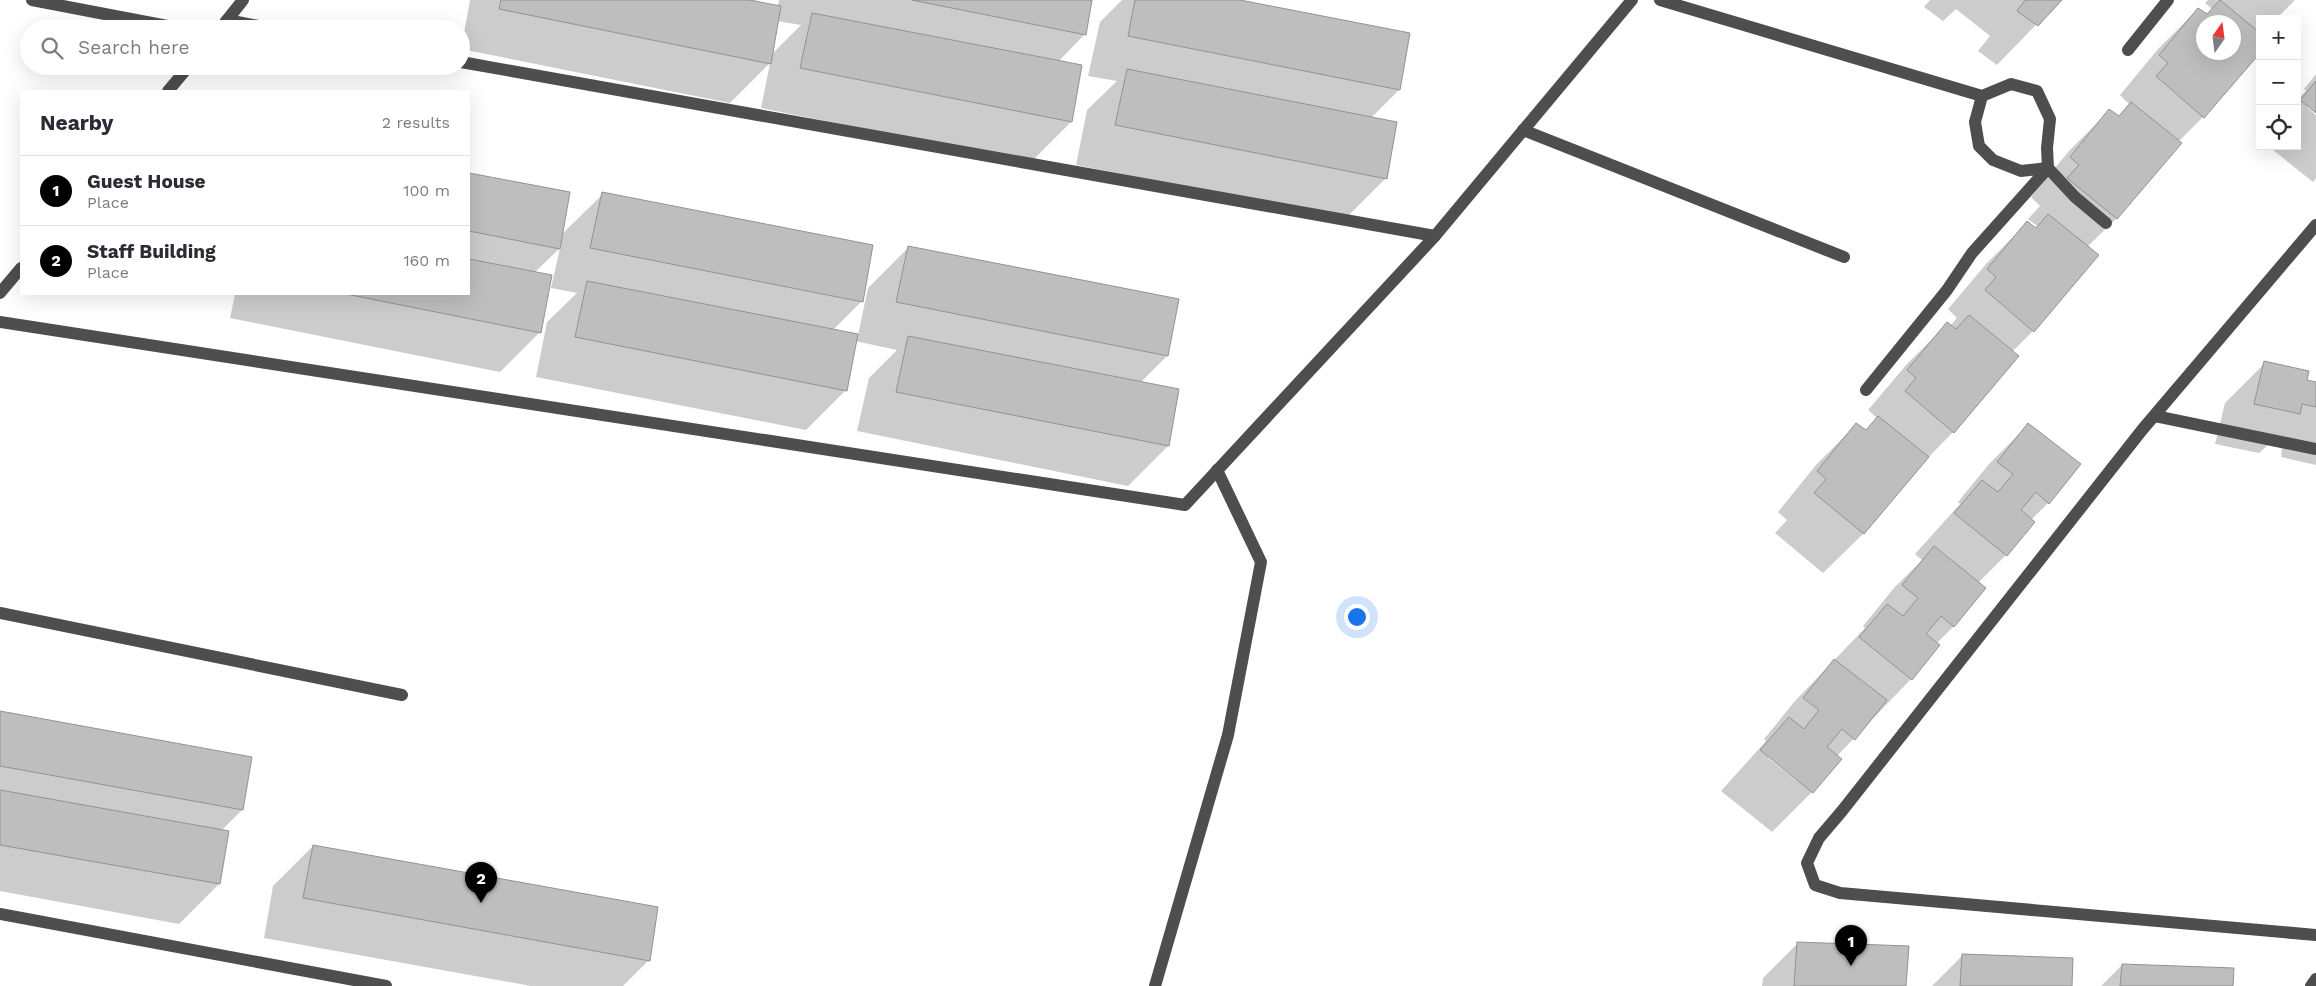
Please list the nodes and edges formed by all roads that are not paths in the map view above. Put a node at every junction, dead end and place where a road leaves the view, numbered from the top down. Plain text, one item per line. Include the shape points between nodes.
1 (32, 0) edge
2 (243, 0) edge
3 (1632, 0) edge
4 (1660, 0) edge
5 (2160, 3) edge
6 (136, 20) edge
7 (226, 20) edge
8 (2128, 50) dead end
9 (470, 64) edge
10 (181, 75) edge
11 (169, 90) edge
12 (1982, 96) junction
13 (1523, 130) junction
14 (2048, 168) junction
15 (2106, 223) dead end
16 (2316, 225) edge
17 (1435, 236) junction
18 (1844, 257) dead end
19 (20, 269) edge
20 (0, 294) edge
21 (0, 322) edge
22 (1866, 390) dead end
23 (2155, 416) junction
24 (2316, 449) edge
25 (1217, 470) junction
26 (0, 613) edge
27 (402, 695) dead end
28 (0, 914) edge
29 (2316, 935) edge
30 (2316, 980) edge
31 (386, 986) edge
32 (1155, 986) edge
33 (2311, 986) edge

1 - 6 street
2 - 7 street
3 - 13 street
4 - 12 street
5 - 8 street
9 - 17 street
10 - 11 street
12 - 14 street via 1975,122 1979,146 1993,160 2021,171
12 - 14 street via 2011,84 2037,92 2050,119
13 - 17 street
13 - 18 street
14 - 15 street
14 - 22 street via 1972,253 1947,290
16 - 23 street
17 - 25 street
19 - 20 street
21 - 25 street via 1185,505
23 - 24 street
23 - 29 street via 1819,838 1807,863 1815,885 1840,893
25 - 32 street via 1261,562 1228,735
26 - 27 street
28 - 31 street
30 - 33 street

